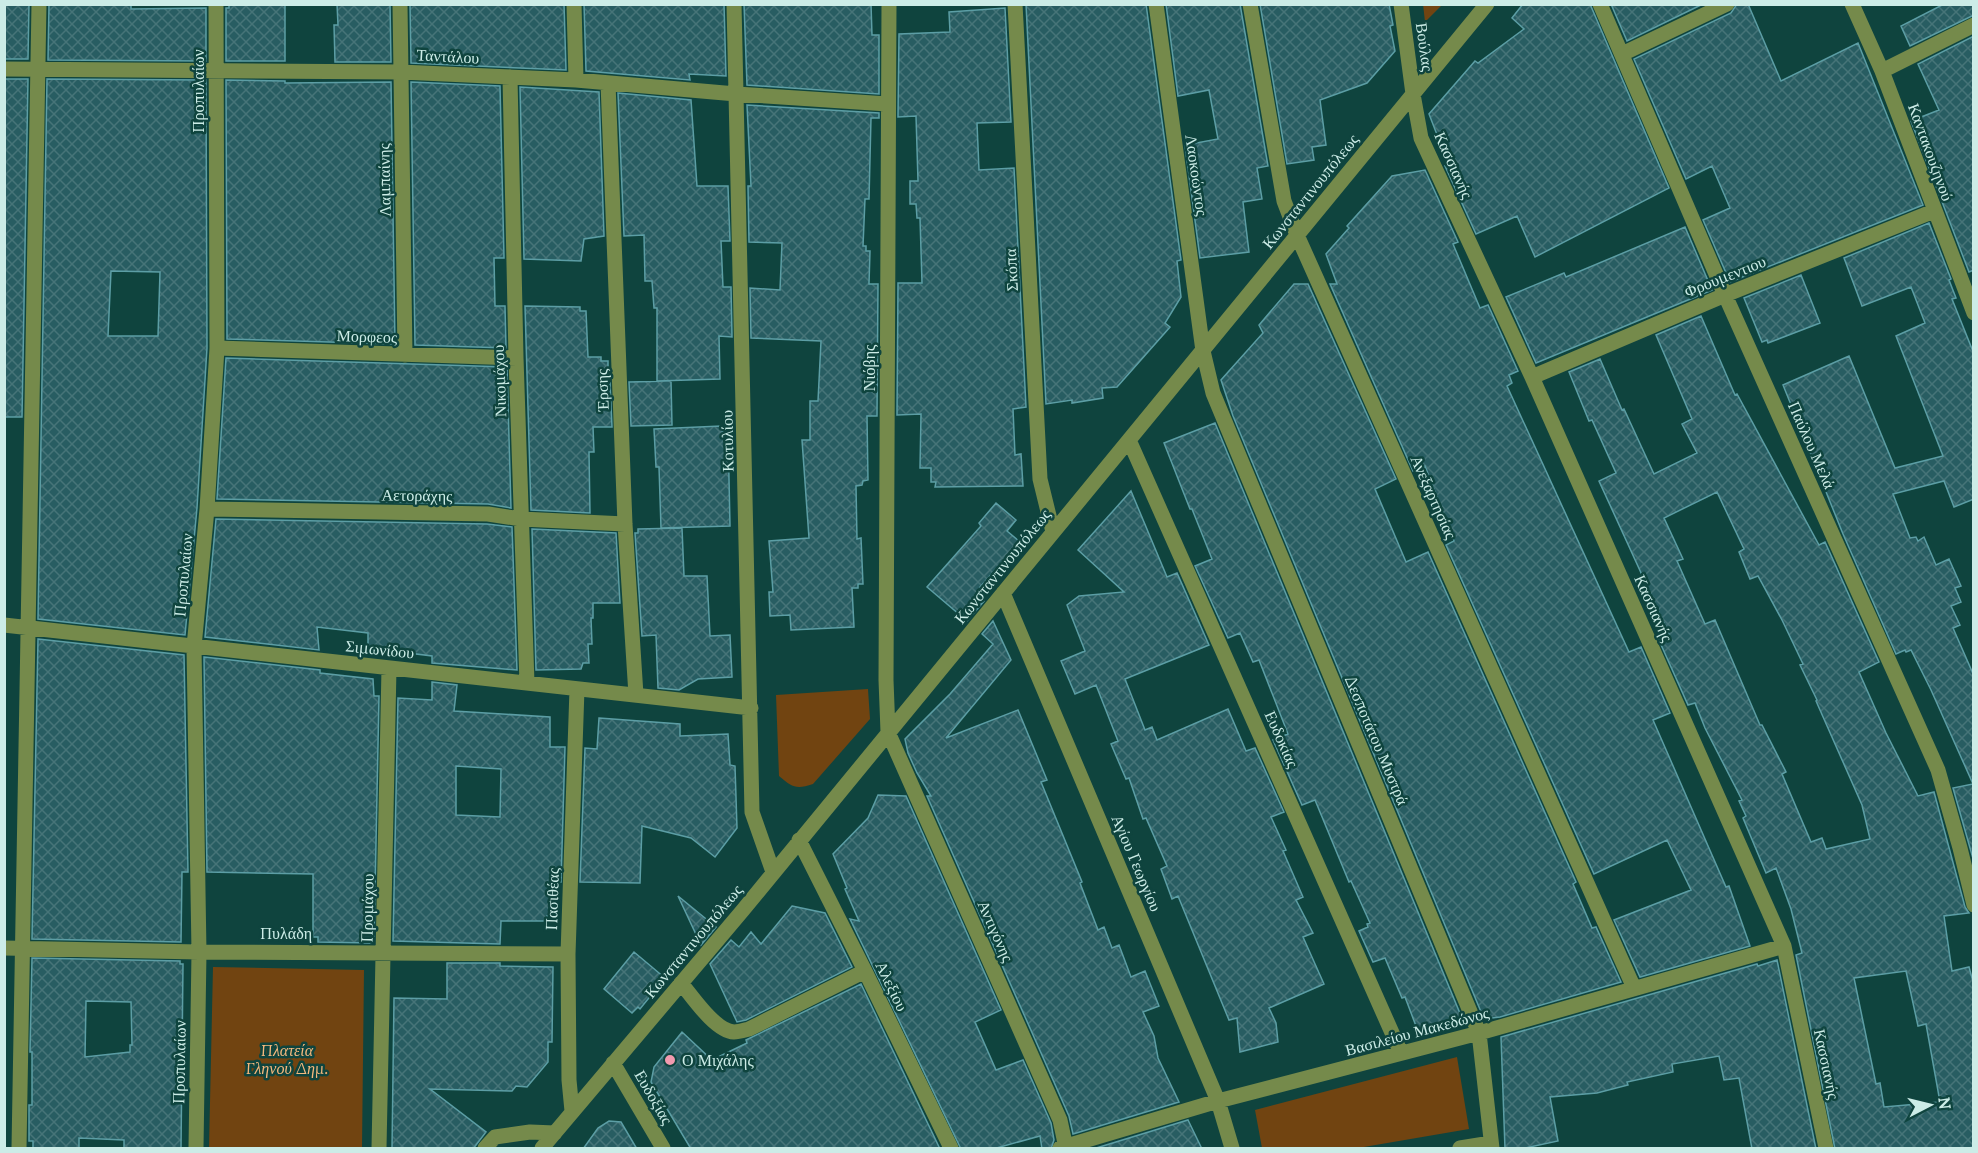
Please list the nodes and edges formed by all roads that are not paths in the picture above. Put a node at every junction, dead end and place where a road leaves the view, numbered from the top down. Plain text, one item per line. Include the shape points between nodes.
1 (39, 4) edge
2 (216, 4) edge
3 (400, 4) edge
4 (574, 4) edge
5 (734, 4) edge
6 (1015, 4) edge
7 (1156, 4) edge
8 (1250, 4) edge
9 (1401, 4) edge
10 (1486, 4) edge
11 (1600, 4) edge
12 (1726, 4) edge
13 (1852, 4) edge
14 (890, 5) edge
15 (1974, 25) edge
16 (1622, 54) junction
17 (4, 69) edge
18 (38, 69) junction
19 (215, 70) junction
20 (1882, 71) junction
21 (401, 72) junction
22 (510, 77) junction
23 (576, 80) junction
24 (608, 83) junction
25 (736, 94) junction
26 (1413, 94) junction
27 (888, 104) junction
28 (1934, 211) junction
29 (1297, 235) junction
30 (1725, 296) junction
31 (1974, 313) edge
32 (217, 348) junction
33 (1203, 351) junction
34 (405, 355) junction
35 (516, 358) junction
36 (1532, 377) junction
37 (1129, 440) junction
38 (207, 509) junction
39 (521, 519) junction
40 (625, 524) junction
41 (1053, 532) junction
42 (1003, 593) junction
43 (4, 625) edge
44 (28, 628) junction
45 (194, 647) junction
46 (389, 668) junction
47 (527, 683) junction
48 (577, 689) junction
49 (636, 695) junction
50 (751, 708) junction
51 (888, 732) junction
52 (799, 840) junction
53 (773, 872) junction
54 (1974, 905) edge
55 (1784, 946) junction
56 (4, 948) edge
57 (22, 948) junction
58 (199, 952) junction
59 (384, 952) junction
60 (568, 954) junction
61 (865, 971) junction
62 (681, 983) junction
63 (1634, 988) junction
64 (1479, 1033) junction
65 (1401, 1053) junction
66 (613, 1063) junction
67 (1218, 1101) junction
68 (572, 1111) junction
69 (555, 1133) junction
70 (1492, 1146) edge
71 (1064, 1148) edge
72 (19, 1149) edge
73 (196, 1149) edge
74 (379, 1149) edge
75 (485, 1149) edge
76 (542, 1149) edge
77 (663, 1149) edge
78 (951, 1149) edge
79 (1232, 1149) edge
80 (1460, 1149) edge
81 (1826, 1149) edge

1 - 18 street
2 - 19 street, Προπυλαίων
3 - 21 street, Λαμπαίνης
4 - 23 street
5 - 25 street, Κοτυλίου
6 - 41 street, Σκόπα via 1040,479
7 - 33 street, Λαοκοώντος
8 - 29 street, Ανεξαρτησίας via 1284,201
9 - 26 street, Βούλας
10 - 26 street, Κωνσταντινουπόλεως
11 - 16 street, Παύλου Μελά
12 - 16 street
13 - 20 street, Καντακουζηνού
14 - 27 street, Νιόβης
15 - 20 street
16 - 30 street, Παύλου Μελά
17 - 18 street, Ταντάλου
18 - 19 street, Ταντάλου
18 - 44 street
19 - 21 street, Ταντάλου
19 - 32 street, Προπυλαίων
20 - 28 street, Καντακουζηνού
21 - 22 street, Ταντάλου
21 - 34 street, Λαμπαίνης
22 - 23 street, Ταντάλου
22 - 35 street, Νικομάχου
23 - 24 street, Ταντάλου
24 - 25 street, Ταντάλου
24 - 40 street, Έρσης
25 - 27 street, Ταντάλου
25 - 50 street, Κοτυλίου
26 - 29 street, Κωνσταντινουπόλεως
26 - 36 street, Κασσιανής via 1421,138
27 - 51 street, Νιόβης
28 - 30 street, Φρουμεντιου
28 - 31 street, Καντακουζηνού
29 - 33 street, Κωνσταντινουπόλεως
29 - 63 street, Ανεξαρτησίας
30 - 36 street, Φρουμεντιου
30 - 54 street, Παύλου Μελά via 1938,770
32 - 34 street, Μορφεος
32 - 38 street, Προπυλαίων
33 - 37 street, Κωνσταντινουπόλεως
33 - 64 street, Δεσποτάτου Μυστρά via 1213,393
34 - 35 street, Μορφεος
35 - 39 street, Νικομάχου
36 - 55 street, Κασσιανής
37 - 41 street, Κωνσταντινουπόλεως
37 - 65 street, Ευδοκίας
38 - 39 street, Αετοράχης via 488,514
38 - 45 street, Προπυλαίων
39 - 40 street, Αετοράχης
39 - 47 street, Νικομάχου
40 - 49 street, Έρσης
41 - 42 street, Κωνσταντινουπόλεως
42 - 51 street, Κωνσταντινουπόλεως
42 - 67 street, Αγίου Γεωργίου
43 - 44 street, Σιμωνίδου
44 - 45 street, Σιμωνίδου
44 - 57 street
45 - 46 street, Σιμωνίδου
45 - 58 street, Προπυλαίων
46 - 47 street, Σιμωνίδου
46 - 59 street, Προμάχου
47 - 48 street, Σιμωνίδου
48 - 49 street, Σιμωνίδου
48 - 60 street, Πασιθέας
49 - 50 street, Σιμωνίδου
50 - 53 street, Κοτυλίου via 752,812
51 - 52 street, Κωνσταντινουπόλεως
51 - 71 street, Αντιγόνης via 1060,1120
52 - 53 street, Κωνσταντινουπόλεως
52 - 61 street, Αλεξίου
53 - 62 street, Κωνσταντινουπόλεως
55 - 63 street, Βασιλείου Μακεδώνος
55 - 81 street, Κασσιανής
56 - 57 street, Πυλάδη
57 - 58 street, Πυλάδη
57 - 72 street
58 - 59 street, Πυλάδη
58 - 73 street, Προπυλαίων
59 - 60 street, Πυλάδη
59 - 74 street, Προμάχου
60 - 68 street, Πασιθέας
61 - 62 street via 748,1029 734,1032 705,1012
61 - 78 street, Αλεξίου
62 - 66 street, Κωνσταντινουπόλεως
63 - 64 street, Βασιλείου Μακεδώνος
64 - 65 street, Βασιλείου Μακεδώνος
64 - 70 street, Δεσποτάτου Μυστρά
65 - 67 street, Βασιλείου Μακεδώνος
66 - 68 street, Κωνσταντινουπόλεως
66 - 77 street, Ευδοξίας
67 - 71 street, Βασιλείου Μακεδώνος
67 - 79 street, Αγίου Γεωργίου
68 - 69 street, Κωνσταντινουπόλεως
69 - 75 street via 495,1137
69 - 76 street, Κωνσταντινουπόλεως
70 - 80 street

